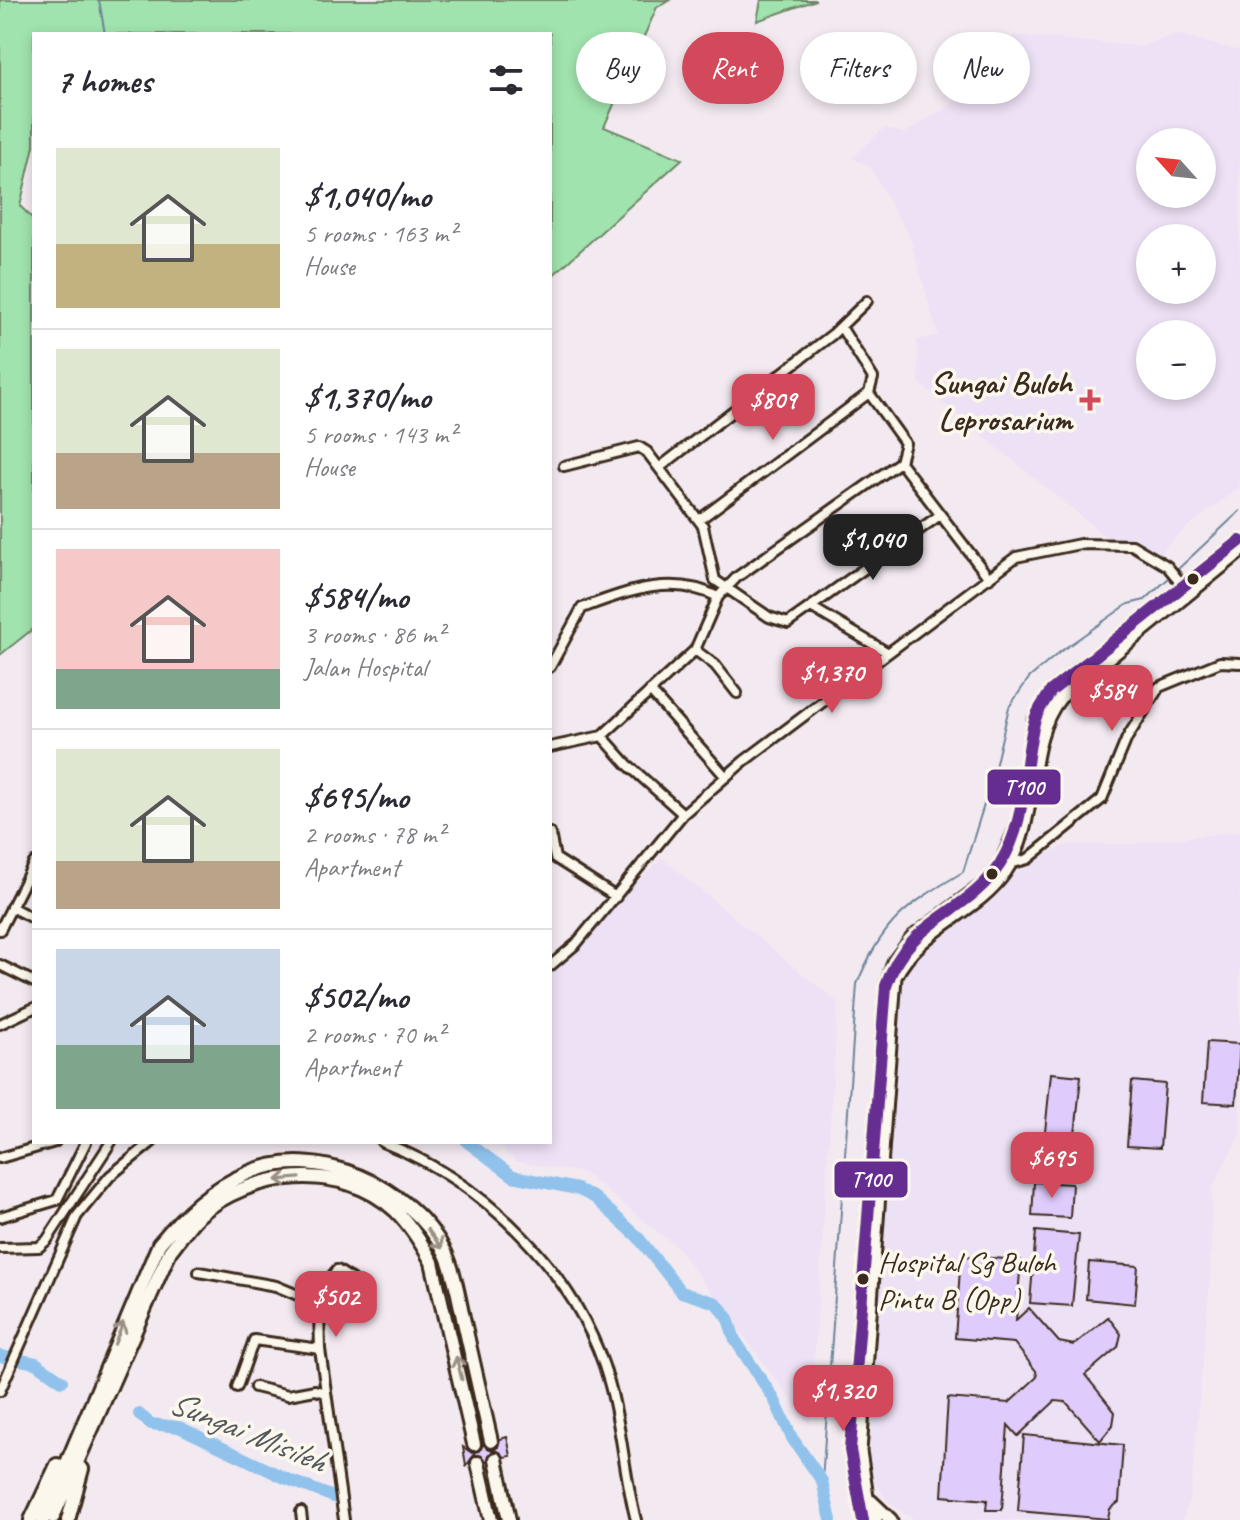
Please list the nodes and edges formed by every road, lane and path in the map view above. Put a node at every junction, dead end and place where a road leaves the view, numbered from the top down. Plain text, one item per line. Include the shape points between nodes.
1 (867, 301) dead end
2 (841, 327) junction
3 (869, 393) junction
4 (900, 462) junction
5 (564, 466) dead end
6 (659, 468) junction
7 (940, 515) junction
8 (699, 520) junction
9 (1240, 541) edge
10 (1240, 552) edge
11 (989, 578) junction
12 (1184, 587) junction
13 (725, 588) junction
14 (718, 597) junction
15 (811, 607) junction
16 (695, 650) junction
17 (888, 653) junction
18 (552, 663) edge
19 (1240, 663) edge
20 (650, 691) junction
21 (737, 693) dead end
22 (602, 736) junction
23 (552, 747) edge
24 (726, 777) junction
25 (683, 814) junction
26 (552, 843) edge
27 (1005, 864) junction
28 (32, 867) edge
29 (616, 897) junction
30 (11, 907) junction
31 (32, 918) edge
32 (0, 930) edge
33 (552, 964) edge
34 (0, 965) edge
35 (32, 981) edge
36 (32, 1009) edge
37 (0, 1024) edge
38 (48, 1144) edge
39 (85, 1144) edge
40 (110, 1144) edge
41 (150, 1144) edge
42 (386, 1144) edge
43 (0, 1158) edge
44 (0, 1217) edge
45 (164, 1247) junction
46 (0, 1248) edge
47 (199, 1272) dead end
48 (359, 1284) dead end
49 (142, 1294) junction
50 (312, 1301) junction
51 (320, 1349) junction
52 (117, 1372) junction
53 (102, 1374) junction
54 (237, 1387) dead end
55 (255, 1387) dead end
56 (0, 1391) edge
57 (326, 1393) junction
58 (491, 1441) dead end
59 (474, 1444) dead end
60 (496, 1459) dead end
61 (478, 1463) dead end
62 (863, 1498) junction
63 (31, 1520) edge
64 (43, 1520) edge
65 (52, 1520) edge
66 (68, 1520) edge
67 (344, 1520) edge
68 (491, 1520) edge
69 (509, 1520) edge
70 (636, 1520) edge
71 (860, 1520) edge
72 (876, 1520) edge
73 (891, 1520) edge

1 - 2 street
2 - 3 street via 873,378
2 - 6 street
3 - 4 street via 905,443
3 - 8 street
4 - 7 street
4 - 13 street
5 - 6 street via 639,447
6 - 8 street
7 - 11 street
7 - 15 street
8 - 13 street via 715,580
9 - 12 main road
10 - 12 main road
11 - 12 street via 1016,557 1080,544 1132,545 1167,566
11 - 17 street
12 - 27 main road via 1051,691 1041,705 1034,720 1022,814
13 - 14 street
13 - 15 street via 788,623
14 - 16 street
14 - 18 street via 704,589 644,585 582,608
15 - 17 street
16 - 20 street
16 - 21 street
17 - 24 street
19 - 27 street via 1220,662 1159,687 1127,738 1102,799 1028,859
20 - 22 street
20 - 24 street
22 - 23 street
22 - 25 street
24 - 25 street
25 - 29 street
26 - 29 street via 555,858
27 - 62 main road via 913,937 894,962 886,986 850,1450
28 - 30 street
29 - 33 street
30 - 31 street
30 - 32 street
34 - 35 street
36 - 37 street
38 - 43 street
39 - 44 street via 57,1200
40 - 46 street via 47,1240 39,1247
41 - 56 street via 110,1176 77,1216
42 - 70 street via 464,1184 515,1230 568,1293 610,1383
45 - 49 highway
45 -> 58 highway via 188,1210 250,1171 314,1165 363,1176 400,1200 445,1252
59 -> 45 highway via 432,1262 395,1211 371,1193 318,1177 265,1181 239,1190
47 - 50 street via 254,1280
48 - 50 street via 337,1270
49 - 52 highway
53 -> 49 highway
50 - 51 street via 319,1311
51 - 54 street via 254,1340
51 - 57 street
52 - 65 highway
52 - 66 highway
53 - 63 highway
53 - 64 highway
55 - 57 street via 288,1395
57 - 67 street
60 - 69 highway
61 - 68 highway
62 - 71 main road
62 - 72 main road
62 - 73 main road

